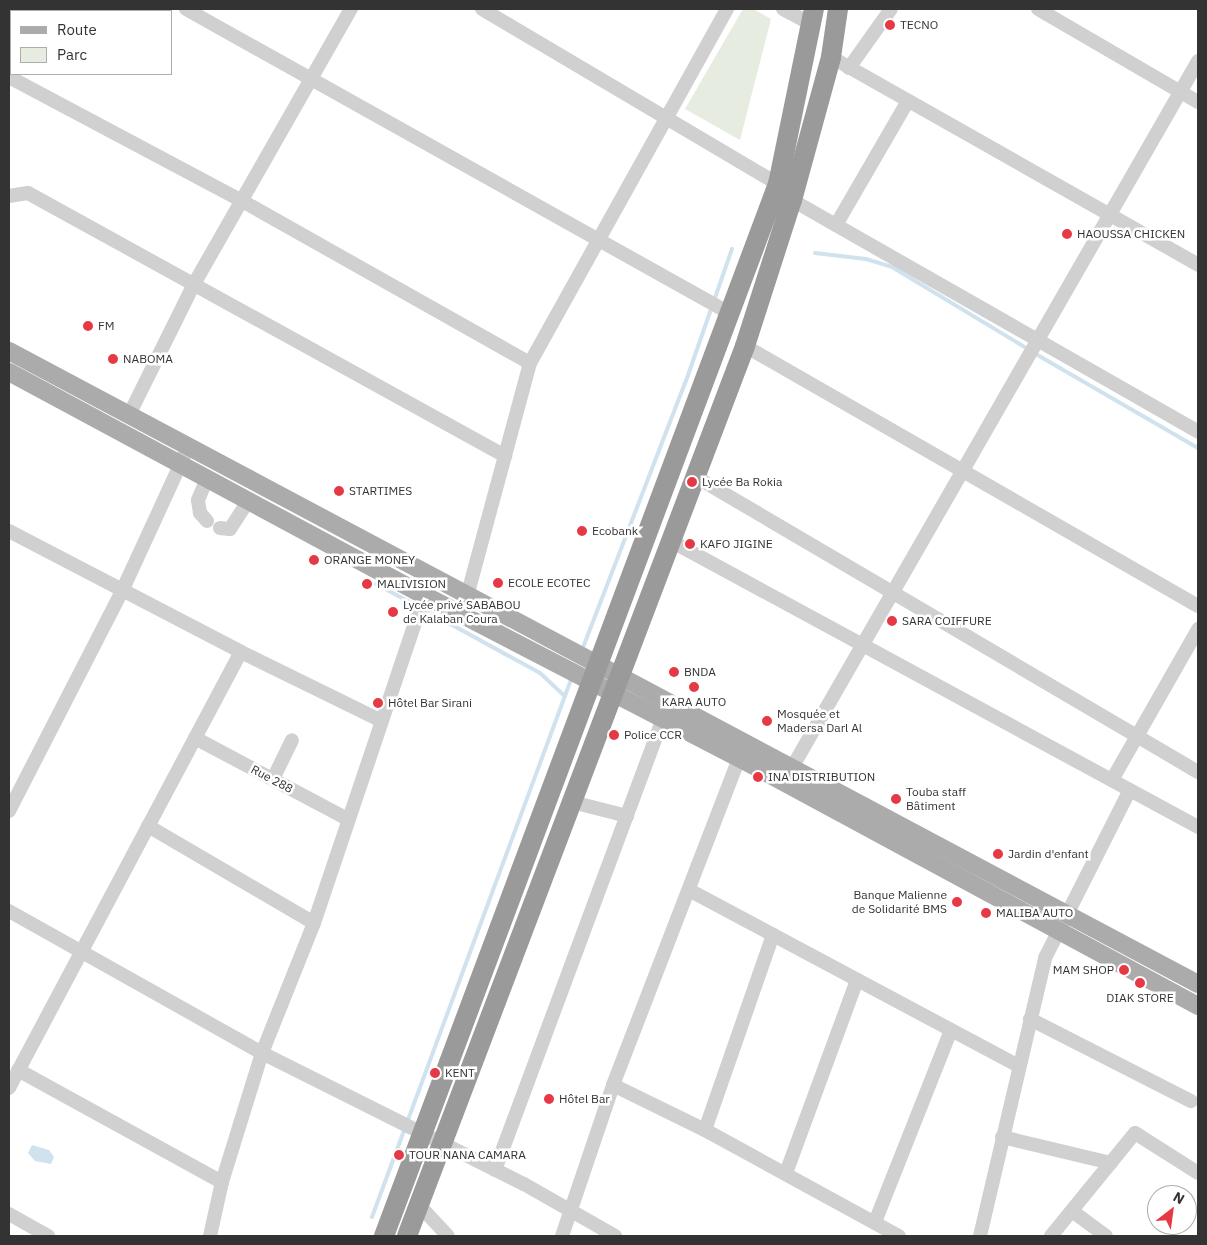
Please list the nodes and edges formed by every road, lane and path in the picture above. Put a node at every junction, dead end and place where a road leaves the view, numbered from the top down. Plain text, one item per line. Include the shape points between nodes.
1 (186, 9) edge
2 (351, 9) edge
3 (482, 9) edge
4 (727, 9) edge
5 (783, 9) edge
6 (838, 9) edge
7 (891, 9) edge
8 (1038, 9) edge
9 (812, 17) edge
10 (831, 57) junction
11 (1198, 61) edge
12 (849, 68) junction
13 (9, 77) edge
14 (312, 77) junction
15 (1180, 92) junction
16 (908, 101) junction
17 (1198, 102) edge
18 (666, 118) junction
19 (778, 184) junction
20 (9, 196) edge
21 (792, 200) junction
22 (244, 202) junction
23 (1109, 215) junction
24 (836, 225) junction
25 (598, 239) junction
26 (1198, 265) edge
27 (194, 284) junction
28 (731, 314) junction
29 (1038, 340) junction
30 (745, 346) junction
31 (9, 351) edge
32 (530, 363) junction
33 (9, 372) edge
34 (129, 415) junction
35 (1198, 432) edge
36 (188, 448) junction
37 (505, 456) junction
38 (180, 464) junction
39 (962, 470) junction
40 (696, 477) junction
41 (207, 479) junction
42 (248, 501) junction
43 (207, 521) dead end
44 (220, 528) dead end
45 (9, 531) edge
46 (671, 541) junction
47 (430, 578) junction
48 (124, 589) junction
49 (892, 592) junction
50 (424, 595) junction
51 (466, 597) junction
52 (1198, 606) edge
53 (462, 615) junction
54 (1198, 629) edge
55 (862, 645) junction
56 (241, 652) junction
57 (594, 674) junction
58 (622, 676) junction
59 (613, 694) junction
60 (663, 719) junction
61 (380, 720) junction
62 (1137, 736) junction
63 (195, 738) junction
64 (292, 740) dead end
65 (740, 758) junction
66 (793, 766) junction
67 (1198, 772) edge
68 (273, 779) junction
69 (1112, 780) junction
70 (1130, 790) junction
71 (572, 802) junction
72 (9, 812) edge
73 (627, 816) junction
74 (348, 820) junction
75 (148, 826) junction
76 (1198, 827) edge
77 (689, 890) junction
78 (9, 910) edge
79 (1062, 922) junction
80 (314, 923) junction
81 (773, 935) junction
82 (82, 952) junction
83 (857, 980) junction
84 (1198, 984) edge
85 (1198, 1006) edge
86 (1030, 1019) junction
87 (951, 1030) junction
88 (262, 1053) junction
89 (1018, 1066) junction
90 (18, 1070) junction
91 (613, 1085) junction
92 (9, 1088) edge
93 (1191, 1101) dead end
94 (705, 1130) junction
95 (423, 1134) junction
96 (1002, 1138) junction
97 (442, 1145) junction
98 (1110, 1163) junction
99 (495, 1170) junction
100 (786, 1173) junction
101 (1198, 1173) edge
102 (222, 1182) junction
103 (419, 1205) junction
104 (1072, 1211) junction
105 (572, 1213) junction
106 (9, 1214) edge
107 (875, 1222) junction
108 (48, 1236) edge
109 (210, 1236) edge
110 (384, 1236) edge
111 (407, 1236) edge
112 (448, 1236) edge
113 (562, 1236) edge
114 (615, 1236) edge
115 (899, 1236) edge
116 (980, 1236) edge
117 (1051, 1236) edge
118 (1106, 1236) edge

1 - 14 street
2 - 14 street
3 - 18 street
4 - 18 street
5 - 9 street
6 - 10 highway
7 - 12 street
8 - 15 street
9 - 19 highway
10 - 12 street
10 - 21 highway
11 - 15 street
12 - 16 street
13 - 22 street
14 - 22 street
14 - 25 street
15 - 17 street
15 - 23 street
16 - 23 street
16 - 24 street
18 - 19 street
18 - 25 street
19 - 21 street
19 - 28 highway
20 - 27 street via 28,193
21 - 24 street
21 - 30 highway
22 - 27 street
22 - 32 street
23 - 26 street
23 - 29 street
24 - 29 street
25 - 28 street
25 - 32 street
27 - 34 street
27 - 37 street
28 - 57 highway
29 - 35 street
29 - 39 street
30 - 39 street
30 - 40 highway
31 - 34 main road
32 - 37 street
33 - 38 main road
34 - 36 main road
36 - 38 street
36 - 47 main road
37 - 51 street
38 - 41 main road
38 - 48 street
39 - 49 street
39 - 52 street
40 - 46 highway
40 - 49 street
41 - 42 main road
41 - 43 street via 198,500 200,513
42 - 44 street via 230,529
42 - 50 main road
45 - 48 street
46 - 55 street
46 - 58 highway
47 - 50 street
47 - 51 main road
48 - 56 street
48 - 72 street
49 - 55 street
49 - 62 street
50 - 53 main road
50 - 61 street
51 - 53 street
51 - 57 main road
53 - 57 main road
54 - 62 street
55 - 66 street
55 - 69 street
56 - 61 street
56 - 63 street
57 - 58 main road
57 - 59 main road
57 - 95 highway
58 - 59 highway
58 - 66 main road
59 - 60 main road
59 - 71 highway
60 - 65 main road
60 - 73 street
61 - 74 street
62 - 67 street
62 - 69 street
63 - 68 street, Rue 288
63 - 75 street
64 - 68 street
65 - 77 street
65 - 79 main road
66 - 79 main road
68 - 74 street, Rue 288
69 - 70 street
70 - 76 street
70 - 79 street
71 - 73 street
71 - 97 highway
73 - 99 street
74 - 80 street
75 - 80 street
75 - 82 street
77 - 81 street
77 - 91 street
78 - 82 street
79 - 84 main road
79 - 85 main road
79 - 86 street via 1045,958
80 - 88 street
81 - 83 street
81 - 94 street
82 - 88 street
82 - 90 street
83 - 87 street
83 - 100 street
86 - 89 street
86 - 93 street
87 - 89 street
87 - 107 street
88 - 95 street
88 - 102 street
89 - 96 street
90 - 92 street
90 - 102 street
91 - 94 street
91 - 105 street
94 - 100 street
95 - 97 street
95 - 110 highway
96 - 98 street
96 - 116 street
97 - 99 street
97 - 103 highway
98 - 101 street via 1135,1133
98 - 104 street
99 - 105 street
100 - 107 street
102 - 109 street
103 - 111 highway
103 - 112 street
104 - 117 street
104 - 118 street
105 - 113 street
105 - 114 street
106 - 108 street
107 - 115 street

